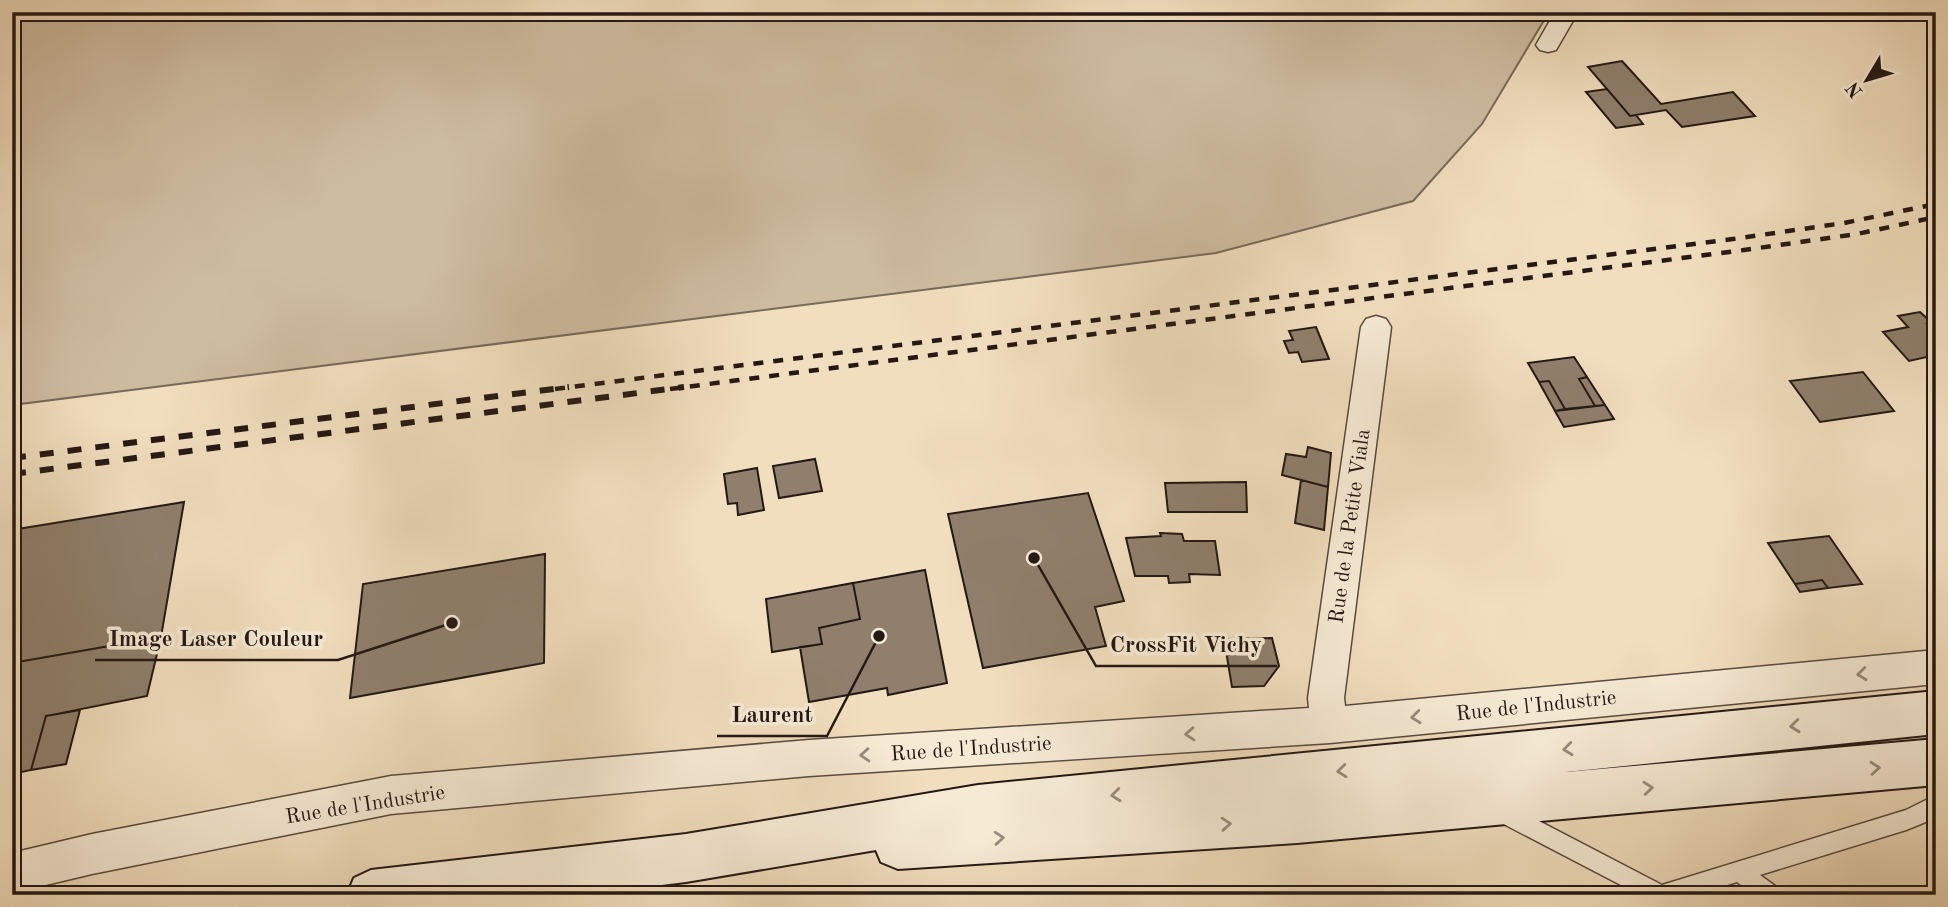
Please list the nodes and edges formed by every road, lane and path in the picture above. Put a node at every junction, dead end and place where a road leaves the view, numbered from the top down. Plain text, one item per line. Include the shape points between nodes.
1 (1567, 12) edge
2 (1548, 45) dead end
3 (1376, 327) dead end
4 (1936, 667) edge
5 (1936, 712) edge
6 (1330, 725) junction
7 (1936, 762) edge
8 (1482, 803) junction
9 (1936, 804) edge
10 (686, 858) junction
11 (1739, 871) junction
12 (12, 873) edge
13 (371, 895) edge
14 (1661, 895) edge
15 (1772, 895) edge

1 - 2 street
3 - 6 street, Rue de la Petite Viala via 1326,698
4 -> 6 street, Rue de l'Industrie
5 -> 10 main road via 978,809
6 -> 12 street, Rue de l'Industrie via 809,758 391,795
8 -> 7 main road
10 -> 8 main road
8 - 14 lane
9 - 11 lane via 1906,820
10 - 13 main road
11 - 14 lane
11 - 15 lane

